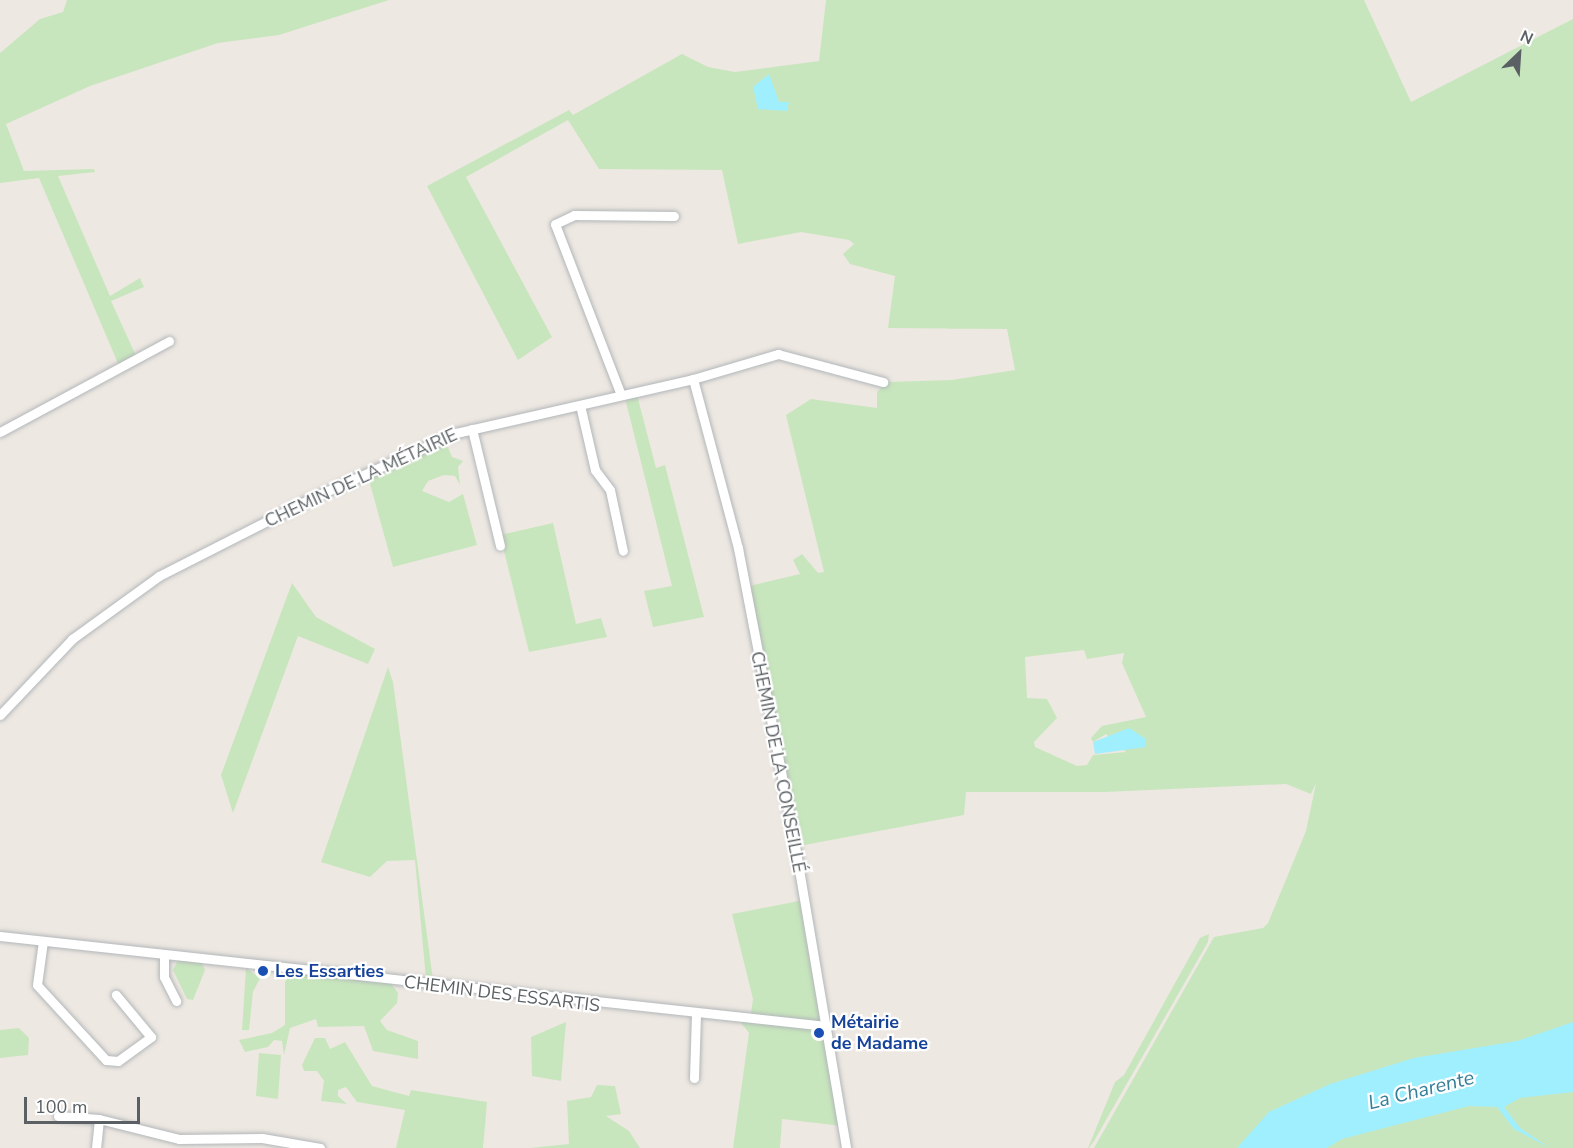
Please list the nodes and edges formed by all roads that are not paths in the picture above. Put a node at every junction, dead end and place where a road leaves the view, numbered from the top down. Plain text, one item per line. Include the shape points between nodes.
1 (674, 216) dead end
2 (169, 340) dead end
3 (693, 379) junction
4 (883, 382) dead end
5 (621, 395) junction
6 (580, 405) junction
7 (472, 429) junction
8 (0, 432) edge
9 (501, 546) dead end
10 (623, 551) dead end
11 (0, 715) edge
12 (0, 936) edge
13 (42, 941) junction
14 (164, 955) junction
15 (116, 995) dead end
16 (176, 1001) dead end
17 (696, 1016) junction
18 (826, 1026) junction
19 (694, 1078) dead end
20 (58, 1116) dead end
21 (99, 1119) junction
22 (178, 1143) edge
23 (262, 1143) edge
24 (96, 1148) edge
25 (321, 1148) edge
26 (846, 1148) edge

1 - 5 street via 574,215 555,224
2 - 8 street
3 - 4 street, CHEMIN DE LA MÉTAIRIE via 778,354
3 - 5 street, CHEMIN DE LA MÉTAIRIE
3 - 18 street, CHEMIN DE LA CONSEILLÉ via 738,548
5 - 6 street, CHEMIN DE LA MÉTAIRIE
6 - 7 street, CHEMIN DE LA MÉTAIRIE
6 - 10 street via 595,470 610,490
7 - 9 street
7 - 11 street, CHEMIN DE LA MÉTAIRIE via 312,498 159,576 72,639
12 - 13 street, CHEMIN DES ESSARTIS
13 - 14 street, CHEMIN DES ESSARTIS
13 - 15 street via 37,985 106,1060 126,1057 151,1037
14 - 16 street via 164,976
14 - 17 street, CHEMIN DES ESSARTIS
17 - 18 street, CHEMIN DES ESSARTIS
17 - 19 street
18 - 26 street, CHEMIN DE LA CONSEILLÉ
20 - 21 street
21 - 22 street
21 - 24 street
22 - 23 street
23 - 25 street

